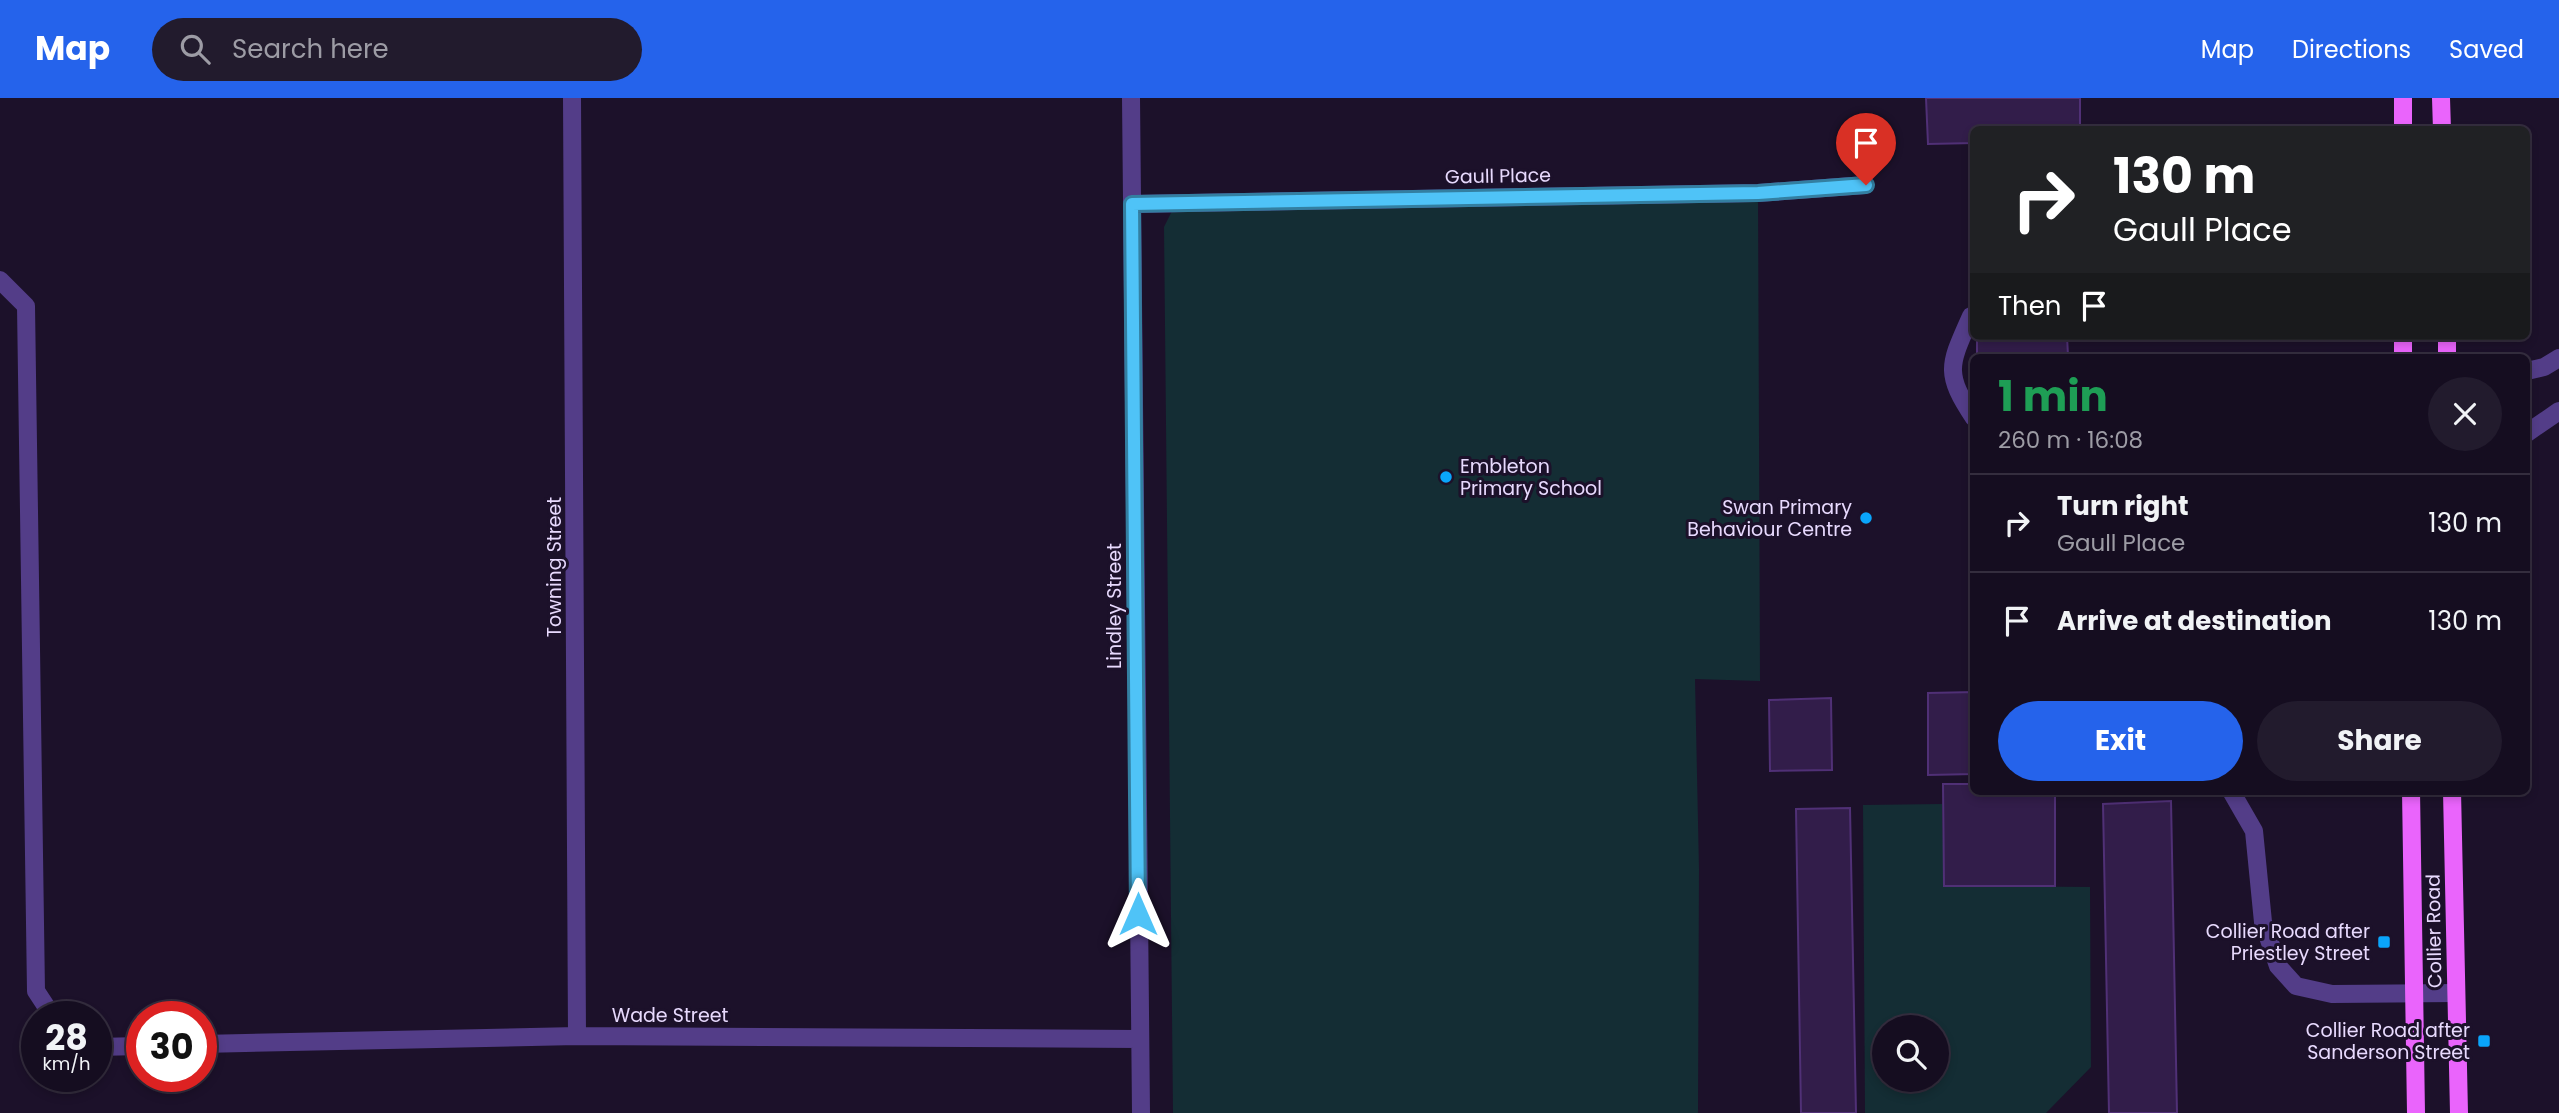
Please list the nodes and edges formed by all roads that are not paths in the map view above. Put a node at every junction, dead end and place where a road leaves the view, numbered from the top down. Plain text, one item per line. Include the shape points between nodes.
1 (572, 98) edge
2 (1131, 98) edge
3 (2403, 98) edge
4 (2441, 98) edge
5 (2403, 126) edge
6 (2442, 126) edge
7 (1866, 185) dead end
8 (1132, 204) junction
9 (0, 280) edge
10 (1970, 318) edge
11 (2559, 358) edge
12 (2530, 370) edge
13 (2559, 411) edge
14 (1970, 412) edge
15 (2530, 431) edge
16 (2233, 795) edge
17 (2411, 795) edge
18 (2452, 795) edge
19 (2415, 993) junction
20 (2456, 993) junction
21 (43, 1001) edge
22 (577, 1035) junction
23 (1139, 1039) junction
24 (217, 1045) edge
25 (1141, 1113) edge
26 (2416, 1113) edge
27 (2459, 1113) edge

1 - 22 street, Towning Street
2 - 8 street, Lindley Street
3 - 5 main road
4 - 6 main road
7 - 8 street, Gaull Place via 1758,193
8 - 23 street, Lindley Street
9 - 21 street via 26,306 36,991
10 - 14 street via 1952,360 1956,392
11 - 12 street
13 - 15 street
16 - 19 street via 2254,831 2263,922 2278,966 2296,986 2332,994
17 - 19 main road, Collier Road
18 - 20 main road, Collier Road
19 - 20 street
19 - 26 main road, Collier Road
20 - 27 main road, Collier Road
22 - 23 street, Wade Street
22 - 24 street, Wade Street
23 - 25 street, Lindley Street

